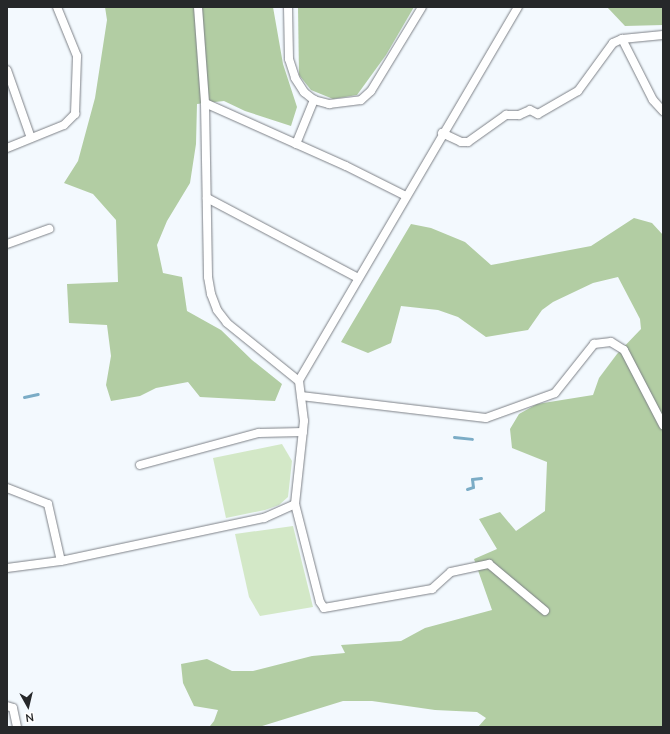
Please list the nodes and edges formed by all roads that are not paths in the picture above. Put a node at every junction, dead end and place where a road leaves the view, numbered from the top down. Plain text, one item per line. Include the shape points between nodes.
1 (58, 7) edge
2 (198, 7) edge
3 (288, 7) edge
4 (422, 7) edge
5 (518, 7) edge
6 (663, 34) edge
7 (622, 39) junction
8 (7, 70) edge
9 (314, 100) junction
10 (205, 103) junction
11 (663, 111) edge
12 (442, 133) junction
13 (31, 138) junction
14 (296, 144) junction
15 (7, 148) edge
16 (406, 196) junction
17 (207, 198) junction
18 (50, 229) dead end
19 (7, 244) edge
20 (358, 278) junction
21 (299, 381) junction
22 (301, 396) junction
23 (663, 425) edge
24 (303, 432) junction
25 (140, 465) dead end
26 (7, 488) edge
27 (295, 504) junction
28 (61, 560) junction
29 (7, 568) edge
30 (545, 611) dead end
31 (7, 706) edge
32 (17, 727) edge

1 - 13 street via 77,56 75,114 64,125
2 - 10 street
3 - 9 street via 289,59 301,87
4 - 9 street via 371,91 361,100 344,104
5 - 12 street
6 - 7 street
7 - 11 street via 653,100
7 - 12 street via 608,47 572,96 538,114 530,110 519,115 506,115 468,142 461,142
8 - 13 street
9 - 14 street
10 - 14 street
10 - 17 street
12 - 16 street
13 - 15 street
14 - 16 street
16 - 20 street
17 - 20 street
17 - 21 street via 208,277 217,310 227,324
18 - 19 street
20 - 21 street
21 - 22 street
22 - 23 street via 486,418 555,393 594,344 611,342 624,350
22 - 24 street
24 - 25 street via 259,433
24 - 27 street
26 - 28 street via 48,504
27 - 28 street via 264,518
27 - 30 street via 320,602 324,608 432,589 451,572 489,564
28 - 29 street
31 - 32 street via 13,708

